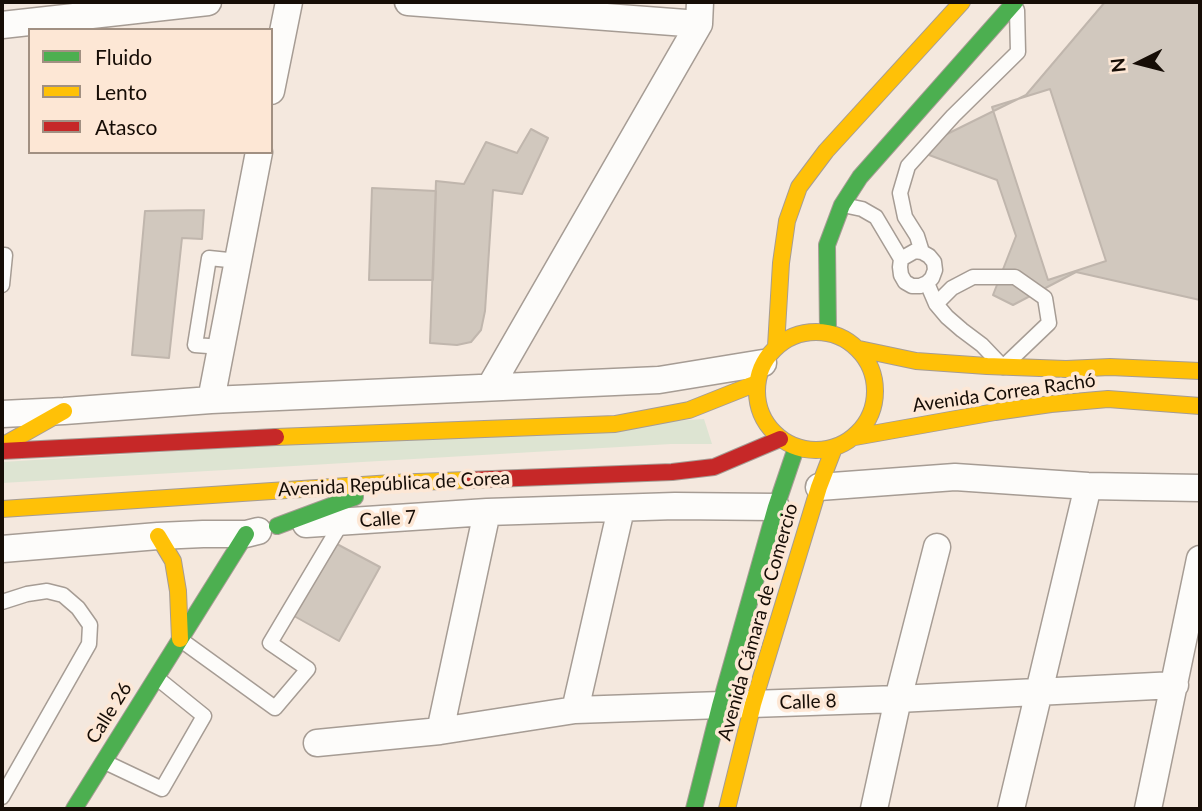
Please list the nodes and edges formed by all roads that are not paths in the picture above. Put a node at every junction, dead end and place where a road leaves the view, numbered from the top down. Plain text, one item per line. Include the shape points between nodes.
1 (208, 2) edge
2 (289, 2) edge
3 (408, 2) edge
4 (962, 2) edge
5 (1016, 2) edge
6 (699, 13) edge
7 (2, 24) edge
8 (273, 81) edge
9 (259, 154) edge
10 (842, 205) junction
11 (922, 252) junction
12 (2, 255) edge
13 (901, 259) junction
14 (927, 283) junction
15 (2, 285) edge
16 (936, 304) junction
17 (828, 332) junction
18 (859, 349) junction
19 (766, 364) junction
20 (1003, 367) junction
21 (1200, 371) edge
22 (490, 387) junction
23 (211, 400) junction
24 (1200, 406) edge
25 (64, 411) junction
26 (2, 414) edge
27 (855, 437) junction
28 (780, 439) junction
29 (796, 447) junction
30 (835, 448) junction
31 (2, 449) edge
32 (392, 483) junction
33 (1088, 486) junction
34 (819, 487) junction
35 (1200, 488) edge
36 (776, 507) junction
37 (2, 509) edge
38 (621, 509) junction
39 (487, 512) junction
40 (342, 522) junction
41 (277, 526) junction
42 (246, 534) junction
43 (158, 536) junction
44 (937, 547) dead end
45 (2, 549) edge
46 (1200, 559) edge
47 (2, 602) edge
48 (180, 639) junction
49 (156, 677) junction
50 (1175, 685) junction
51 (1039, 691) junction
52 (898, 699) junction
53 (753, 704) junction
54 (720, 706) junction
55 (575, 710) junction
56 (440, 731) junction
57 (317, 743) dead end
58 (104, 761) junction
59 (2, 797) edge
60 (74, 809) edge
61 (694, 809) edge
62 (727, 809) edge
63 (874, 809) edge
64 (1011, 809) edge
65 (1148, 809) edge

1 - 7 street
2 - 8 street
3 - 6 street
4 - 19 main road via 826,151 799,187 787,221
5 - 10 main road via 860,177
5 - 11 lane via 1018,52 908,166 900,193 905,217
6 - 22 street
9 - 23 street
10 - 13 lane via 876,217
10 - 17 main road via 827,245
11 - 13 lane
11 - 14 lane via 934,262
12 - 15 lane
13 - 14 lane via 905,282 912,286
14 - 16 lane
16 - 20 lane
16 - 20 lane via 973,277 1015,277 1045,298 1049,323
17 - 18 main road
17 - 19 main road via 788,338
18 - 20 main road, Avenida Correa Rachó via 916,361
18 - 27 main road via 871,368 876,391 871,414
19 - 22 street via 659,380
19 - 28 main road via 757,404
19 - 31 main road via 689,410 615,424
20 - 21 main road, Avenida Correa Rachó
22 - 23 street
23 - 25 street
24 - 27 main road, Avenida Correa Rachó via 1108,399 995,412
25 - 26 street
25 - 31 main road
27 - 30 main road
28 - 29 main road
28 - 32 main road, Avenida República de Corea via 714,467 672,472
29 - 30 main road via 815,451
29 - 36 main road, Avenida Cámara de Comercio
30 - 34 main road, Avenida Cámara de Comercio
32 - 37 main road, Avenida República de Corea
32 - 41 main road
33 - 34 street via 955,477
33 - 35 street
33 - 51 street
34 - 53 main road, Avenida Cámara de Comercio
36 - 38 street, Calle 7
36 - 54 main road, Avenida Cámara de Comercio
38 - 39 street, Calle 7
38 - 55 street
39 - 40 street, Calle 7
39 - 56 street
40 - 41 street, Calle 7
40 - 48 lane via 271,643 308,669 275,708
41 - 42 street, Calle 7
42 - 43 street, Calle 7
42 - 48 main road, Calle 26
43 - 45 street, Calle 7
43 - 48 main road via 173,561
44 - 52 street
46 - 50 street
47 - 59 lane via 47,591 63,595 90,625 89,644
48 - 49 main road, Calle 26
49 - 58 main road, Calle 26
49 - 58 lane via 204,716 162,789
50 - 51 street, Calle 8
50 - 65 street
51 - 52 street, Calle 8
51 - 64 street
52 - 53 street, Calle 8
52 - 63 street
53 - 54 street, Calle 8
53 - 62 main road, Avenida Cámara de Comercio
54 - 55 street, Calle 8
54 - 61 main road, Avenida Cámara de Comercio
55 - 56 street, Calle 8
56 - 57 street, Calle 8
58 - 60 main road, Calle 26

